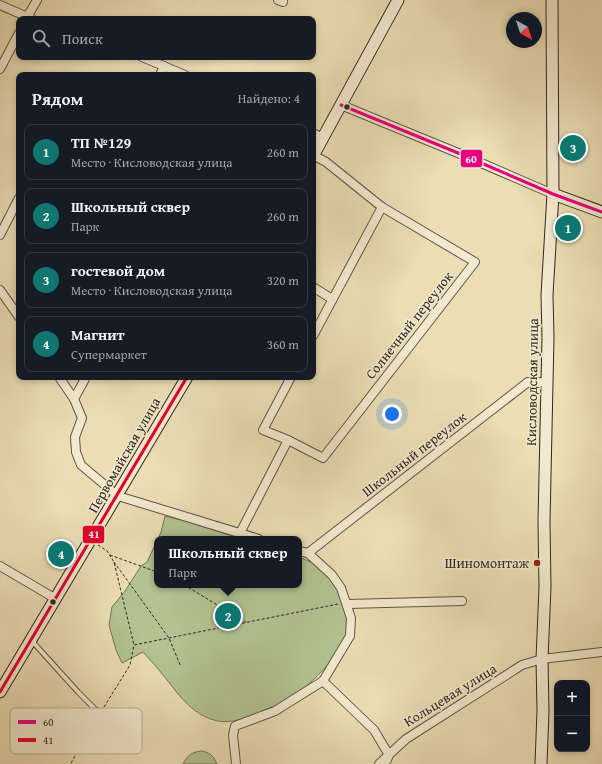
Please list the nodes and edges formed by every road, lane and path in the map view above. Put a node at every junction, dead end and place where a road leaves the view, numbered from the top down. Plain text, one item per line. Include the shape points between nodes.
1 (37, 0) edge
2 (398, 0) edge
3 (552, 0) edge
4 (0, 5) edge
5 (25, 16) edge
6 (30, 16) edge
7 (16, 39) edge
8 (149, 60) edge
9 (164, 66) junction
10 (0, 69) edge
11 (161, 72) edge
12 (178, 72) edge
13 (341, 105) junction
14 (318, 135) edge
15 (316, 157) edge
16 (553, 194) junction
17 (16, 204) edge
18 (382, 207) junction
19 (602, 212) edge
20 (0, 235) edge
21 (316, 289) edge
22 (0, 290) edge
23 (332, 299) junction
24 (16, 313) edge
25 (316, 330) edge
26 (61, 380) edge
27 (84, 380) edge
28 (185, 380) edge
29 (289, 380) edge
30 (548, 382) junction
31 (74, 399) junction
32 (288, 440) junction
33 (118, 496) junction
34 (240, 533) junction
35 (250, 536) edge
36 (90, 542) junction
37 (302, 552) edge
38 (308, 553) junction
39 (109, 555) junction
40 (114, 562) junction
41 (0, 566) edge
42 (154, 571) edge
43 (189, 588) edge
44 (56, 599) junction
45 (462, 601) dead end
46 (346, 603) junction
47 (247, 622) junction
48 (170, 638) junction
49 (31, 640) junction
50 (134, 646) junction
51 (602, 652) edge
52 (542, 659) junction
53 (181, 667) dead end
54 (323, 681) junction
55 (0, 692) edge
56 (94, 708) edge
57 (103, 708) edge
58 (76, 754) edge
59 (389, 755) junction
60 (71, 763) edge
61 (236, 764) edge
62 (379, 764) edge
63 (385, 764) edge
64 (541, 764) edge

1 - 6 street
2 - 13 street
3 - 16 street, Кисловодская улица
4 - 5 street
7 - 10 street
8 - 9 street
9 - 11 street
9 - 12 street
13 - 14 street
13 - 16 street
15 - 18 street, Солнечный переулок via 326,162
16 - 19 street
16 - 30 street, Кисловодская улица via 547,295
17 - 20 street
18 - 23 street
18 - 32 street, Солнечный переулок via 475,262 323,458
21 - 23 street
22 - 24 street
23 - 25 street
26 - 31 street
27 - 31 street
28 - 33 street, Первомайская улица
29 - 32 street, Солнечный переулок via 263,430
30 - 38 street, Школьный переулок via 528,382
30 - 52 street, Кисловодская улица
31 - 33 street via 82,418 75,437 76,452 82,465
32 - 34 street
33 - 34 street
33 - 36 street, Первомайская улица
34 - 35 street
36 - 39 path via 107,551
36 - 44 street, Первомайская улица
37 - 38 street
38 - 46 street via 332,575 341,588
39 - 40 path
39 - 42 path
40 - 48 path
40 - 50 path
41 - 44 street
43 - 47 path
44 - 49 street, Первомайская улица
45 - 46 street
46 - 47 path
46 - 54 street via 350,618 350,636
47 - 48 path
48 - 50 path
48 - 53 path
49 - 55 street, Первомайская улица
49 - 56 lane
50 - 57 path via 130,665
51 - 52 street, Кольцевая улица
52 - 59 street, Кольцевая улица via 522,665 450,710 406,738
52 - 64 street, Кисловодская улица
54 - 59 street via 374,730
54 - 61 street via 275,711 235,726 233,735
58 - 60 path
59 - 62 street, Кольцевая улица
59 - 63 street

